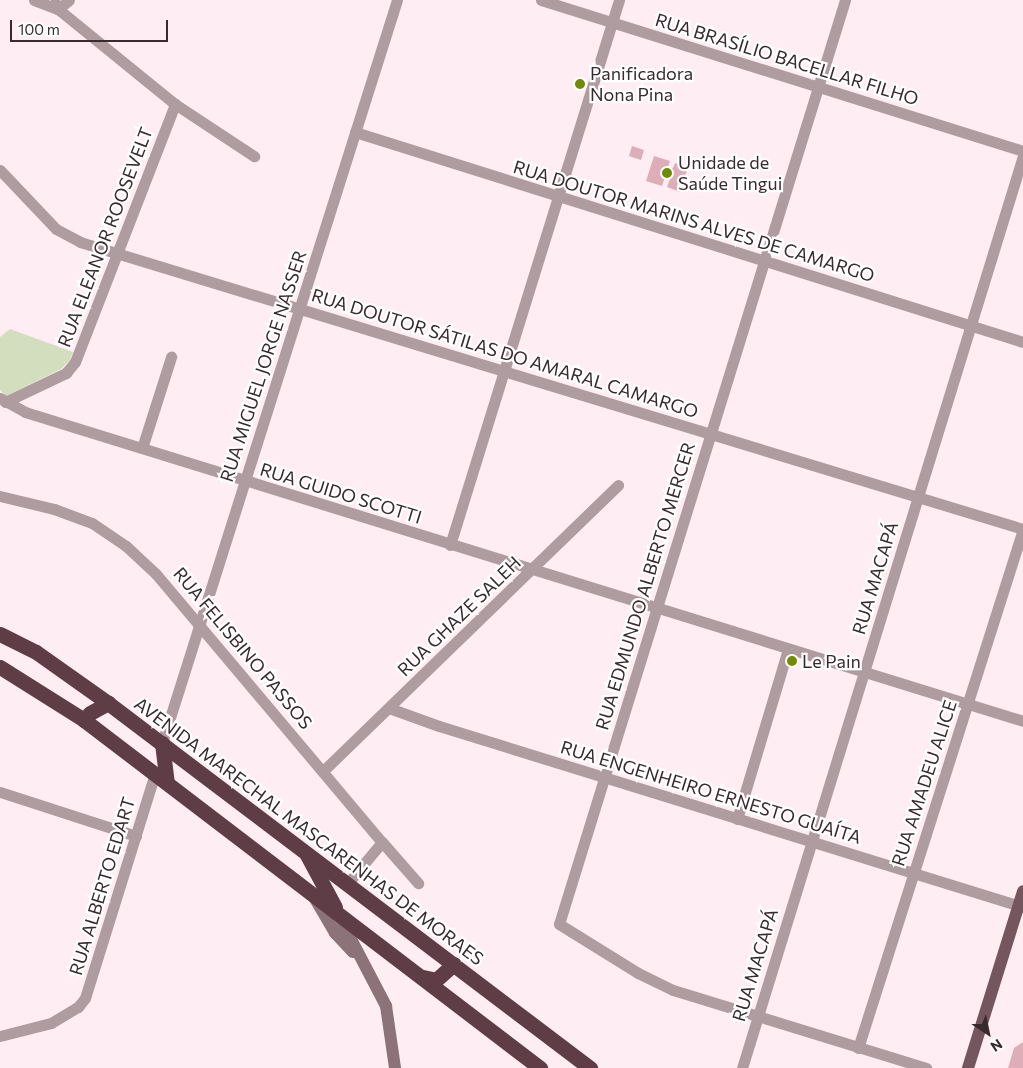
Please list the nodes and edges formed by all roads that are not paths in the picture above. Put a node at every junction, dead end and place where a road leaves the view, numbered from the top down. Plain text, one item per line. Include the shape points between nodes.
1 (34, 0) edge
2 (69, 0) edge
3 (397, 0) edge
4 (541, 0) edge
5 (619, 0) edge
6 (845, 0) edge
7 (56, 5) edge
8 (612, 22) junction
9 (818, 87) junction
10 (175, 104) junction
11 (355, 132) junction
12 (1023, 151) edge
13 (254, 156) dead end
14 (1023, 156) edge
15 (0, 170) edge
16 (558, 196) junction
17 (117, 254) junction
18 (764, 261) junction
19 (299, 309) junction
20 (971, 326) junction
21 (1023, 342) edge
22 (171, 357) dead end
23 (504, 371) junction
24 (3, 400) edge
25 (710, 434) junction
26 (142, 448) junction
27 (245, 481) junction
28 (618, 485) dead end
29 (0, 496) edge
30 (918, 497) junction
31 (1023, 529) edge
32 (450, 545) junction
33 (532, 571) junction
34 (656, 609) junction
35 (199, 624) junction
36 (0, 634) edge
37 (788, 649) junction
38 (0, 667) edge
39 (864, 672) junction
40 (108, 703) junction
41 (967, 704) junction
42 (389, 708) junction
43 (84, 720) junction
44 (1023, 721) edge
45 (162, 743) junction
46 (324, 771) junction
47 (161, 778) junction
48 (604, 778) junction
49 (0, 792) edge
50 (737, 818) junction
51 (136, 836) junction
52 (382, 842) junction
53 (812, 842) junction
54 (304, 849) junction
55 (914, 873) junction
56 (348, 883) junction
57 (418, 883) dead end
58 (1023, 891) edge
59 (312, 892) junction
60 (1021, 906) edge
61 (336, 911) junction
62 (361, 958) junction
63 (454, 964) junction
64 (422, 976) junction
65 (757, 1018) junction
66 (0, 1036) edge
67 (858, 1048) junction
68 (393, 1053) junction
69 (390, 1068) edge
70 (395, 1068) edge
71 (540, 1068) edge
72 (590, 1068) edge
73 (742, 1068) edge
74 (926, 1068) edge
75 (968, 1068) edge

1 - 7 street
2 - 7 street
3 - 11 street, RUA MIGUEL JORGE NASSER
4 - 8 street, RUA BRASÍLIO BACELLAR FILHO
5 - 8 street
6 - 9 street, RUA EDMUNDO ALBERTO MERCER
7 - 10 street
8 - 9 street, RUA BRASÍLIO BACELLAR FILHO
8 - 16 street
9 - 12 street, RUA BRASÍLIO BACELLAR FILHO
9 - 18 street, RUA EDMUNDO ALBERTO MERCER
10 - 13 street
10 - 17 street, RUA ELEANOR ROOSEVELT
11 - 16 street, RUA DOUTOR MARINS ALVES DE CAMARGO
11 - 19 street, RUA MIGUEL JORGE NASSER
14 - 20 street, RUA MACAPÁ
15 - 17 street, RUA DOUTOR SÁTILAS DO AMARAL CAMARGO via 62,234
16 - 18 street, RUA DOUTOR MARINS ALVES DE CAMARGO
16 - 23 street
17 - 19 street, RUA DOUTOR SÁTILAS DO AMARAL CAMARGO
17 - 24 street, RUA ELEANOR ROOSEVELT via 71,369
18 - 20 street, RUA DOUTOR MARINS ALVES DE CAMARGO
18 - 25 street, RUA EDMUNDO ALBERTO MERCER
19 - 23 street, RUA DOUTOR SÁTILAS DO AMARAL CAMARGO
19 - 27 street, RUA MIGUEL JORGE NASSER
20 - 21 street, RUA DOUTOR MARINS ALVES DE CAMARGO
20 - 30 street, RUA MACAPÁ
22 - 26 street
23 - 25 street, RUA DOUTOR SÁTILAS DO AMARAL CAMARGO
23 - 32 street
24 - 26 street, RUA GUIDO SCOTTI via 25,412
25 - 30 street, RUA DOUTOR SÁTILAS DO AMARAL CAMARGO
25 - 34 street, RUA EDMUNDO ALBERTO MERCER
26 - 27 street, RUA GUIDO SCOTTI
27 - 32 street, RUA GUIDO SCOTTI
27 - 35 street, RUA MIGUEL JORGE NASSER
28 - 33 street, RUA GHAZE SALEH
29 - 35 street, RUA FELISBINO PASSOS via 75,516 110,534 141,558
30 - 31 street, RUA DOUTOR SÁTILAS DO AMARAL CAMARGO
30 - 39 street, RUA MACAPÁ
31 - 41 street, RUA AMADEU ALICE
32 - 33 street, RUA GUIDO SCOTTI
33 - 34 street, RUA GUIDO SCOTTI
33 - 42 street, RUA GHAZE SALEH
34 - 37 street, RUA GUIDO SCOTTI
34 - 48 street, RUA EDMUNDO ALBERTO MERCER
35 - 45 street, RUA MIGUEL JORGE NASSER
35 - 46 street, RUA FELISBINO PASSOS
36 - 40 highway, AVENIDA MARECHAL MASCARENHAS DE MORAES via 42,656
37 - 39 street, RUA GUIDO SCOTTI
37 - 50 street
38 - 43 highway
39 - 41 street, RUA GUIDO SCOTTI
39 - 53 street, RUA MACAPÁ
40 - 43 highway via 90,712
40 - 45 highway, AVENIDA MARECHAL MASCARENHAS DE MORAES
41 - 44 street, RUA GUIDO SCOTTI
41 - 55 street, RUA AMADEU ALICE
42 - 46 street, RUA GHAZE SALEH
42 - 48 street, RUA ENGENHEIRO ERNESTO GUAÍTA
43 - 47 highway
45 - 47 highway
45 - 54 highway, AVENIDA MARECHAL MASCARENHAS DE MORAES
46 - 52 street, RUA FELISBINO PASSOS
47 - 51 street, RUA ALBERTO EDART
47 - 59 highway
48 - 50 street, RUA ENGENHEIRO ERNESTO GUAÍTA
48 - 65 street, RUA EDMUNDO ALBERTO MERCER via 559,924 655,982
49 - 51 street
50 - 53 street, RUA ENGENHEIRO ERNESTO GUAÍTA
51 - 66 street, RUA ALBERTO EDART via 90,988 78,1007 51,1023
52 - 56 street
52 - 57 street, RUA FELISBINO PASSOS
53 - 55 street, RUA ENGENHEIRO ERNESTO GUAÍTA
53 - 65 street, RUA MACAPÁ
54 - 56 highway, AVENIDA MARECHAL MASCARENHAS DE MORAES
54 - 61 highway
55 - 60 street, RUA ENGENHEIRO ERNESTO GUAÍTA
55 - 67 street, RUA AMADEU ALICE
56 - 63 highway, AVENIDA MARECHAL MASCARENHAS DE MORAES
58 - 60 main road
59 - 61 highway
59 - 62 main road via 335,933
60 - 75 main road
61 - 62 main road
61 - 64 highway
62 - 68 main road via 386,1006
63 - 64 highway via 436,980
63 - 72 highway, AVENIDA MARECHAL MASCARENHAS DE MORAES
64 - 71 highway
65 - 67 street
65 - 73 street, RUA MACAPÁ
67 - 74 street
68 - 69 street
68 - 70 main road

